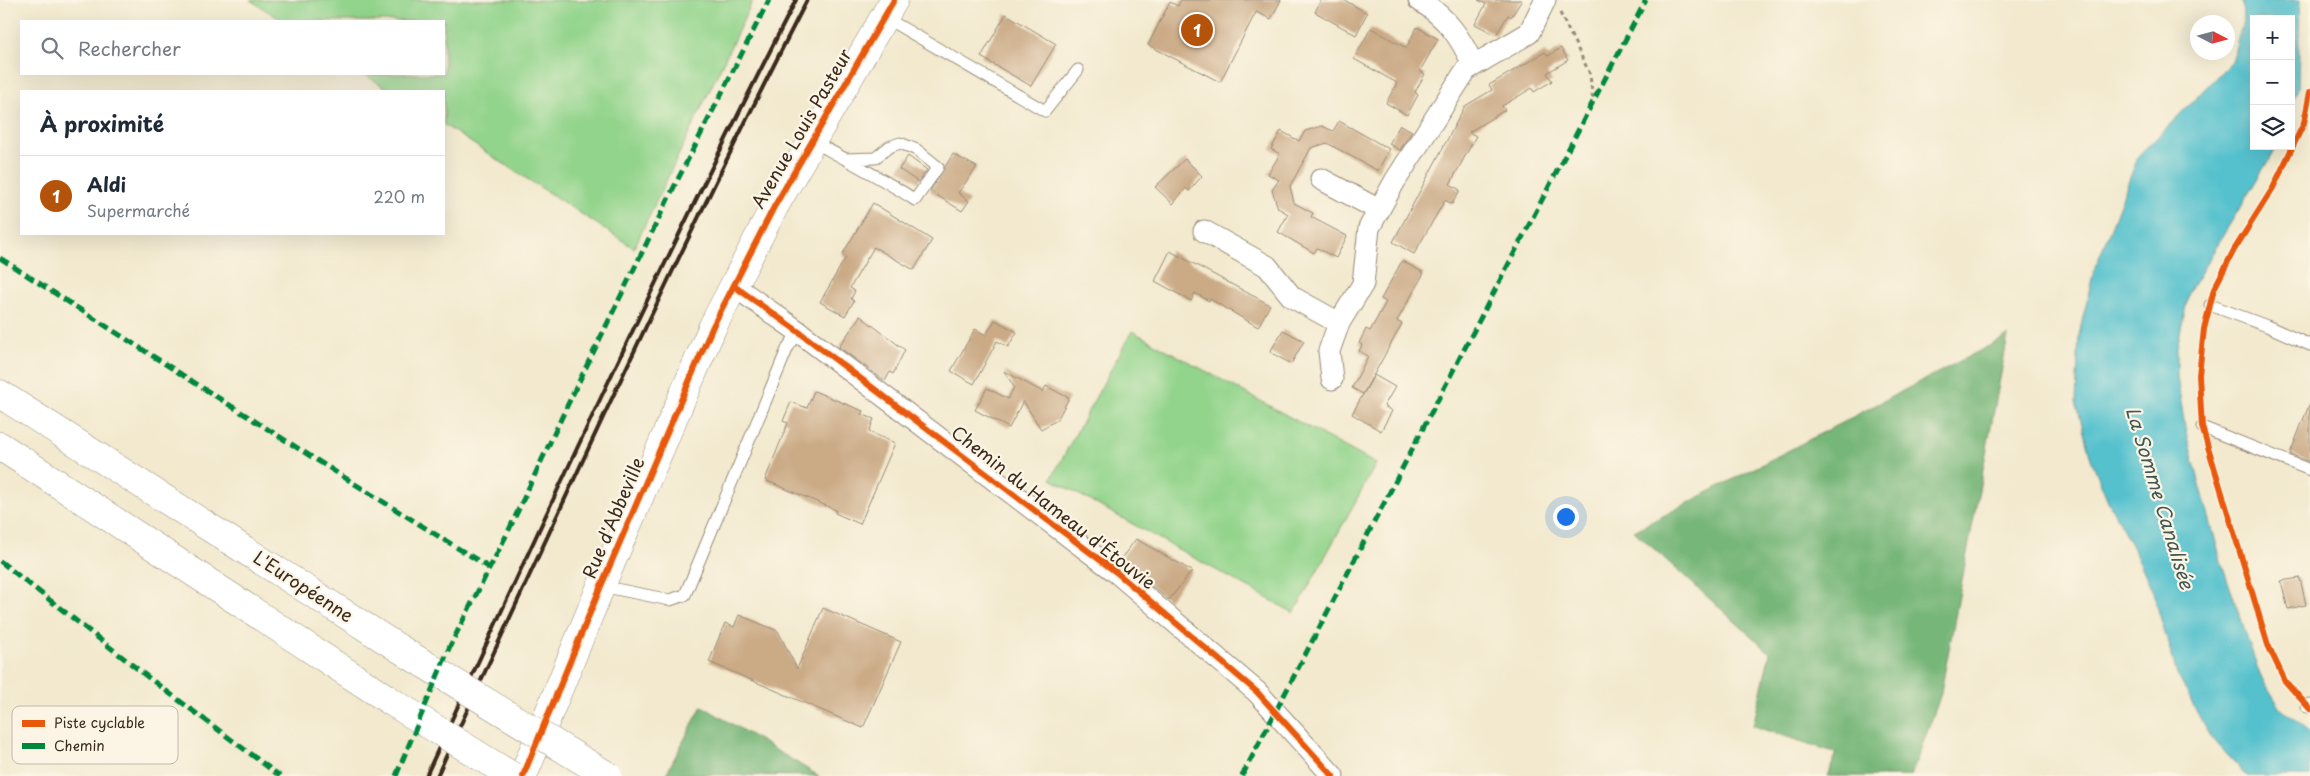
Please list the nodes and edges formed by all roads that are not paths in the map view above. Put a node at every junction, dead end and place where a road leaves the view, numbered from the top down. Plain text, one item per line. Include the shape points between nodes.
1 (1419, 0) edge
2 (1550, 3) edge
3 (889, 8) edge
4 (1473, 66) junction
5 (1078, 70) dead end
6 (811, 141) junction
7 (845, 159) junction
8 (1320, 179) dead end
9 (1379, 210) junction
10 (1204, 232) dead end
11 (737, 281) junction
12 (2210, 305) dead end
13 (1338, 323) junction
14 (799, 332) junction
15 (2310, 345) edge
16 (1332, 379) dead end
17 (0, 394) edge
18 (2202, 427) dead end
19 (0, 446) edge
20 (2310, 470) edge
21 (601, 586) junction
22 (512, 776) edge
23 (523, 776) edge
24 (608, 776) edge
25 (1333, 776) edge

1 - 4 street via 1437,12 1461,39
2 - 4 street via 1528,33
3 - 5 lane via 1045,111
3 - 6 main road, Avenue Louis Pasteur
4 - 9 street via 1466,70
6 - 7 lane
6 - 11 main road, Avenue Louis Pasteur
7 - 7 lane via 875,158 900,143 917,150 938,167 916,200
8 - 9 street
9 - 13 street via 1369,228 1363,284
10 - 13 street via 1267,266 1292,297
11 - 14 street, Chemin du Hameau d'Étouvie
11 - 21 main road, Rue d'Abbeville via 690,375
12 - 15 lane
13 - 16 street via 1329,351
14 - 21 lane via 788,348 685,595 670,600
14 - 25 street, Chemin du Hameau d'Étouvie via 1116,572 1257,692
17 - 24 main road, L'Européenne, bridge via 411,656
18 - 20 lane
19 - 22 main road, bridge via 392,702
21 - 23 main road, Rue d'Abbeville

